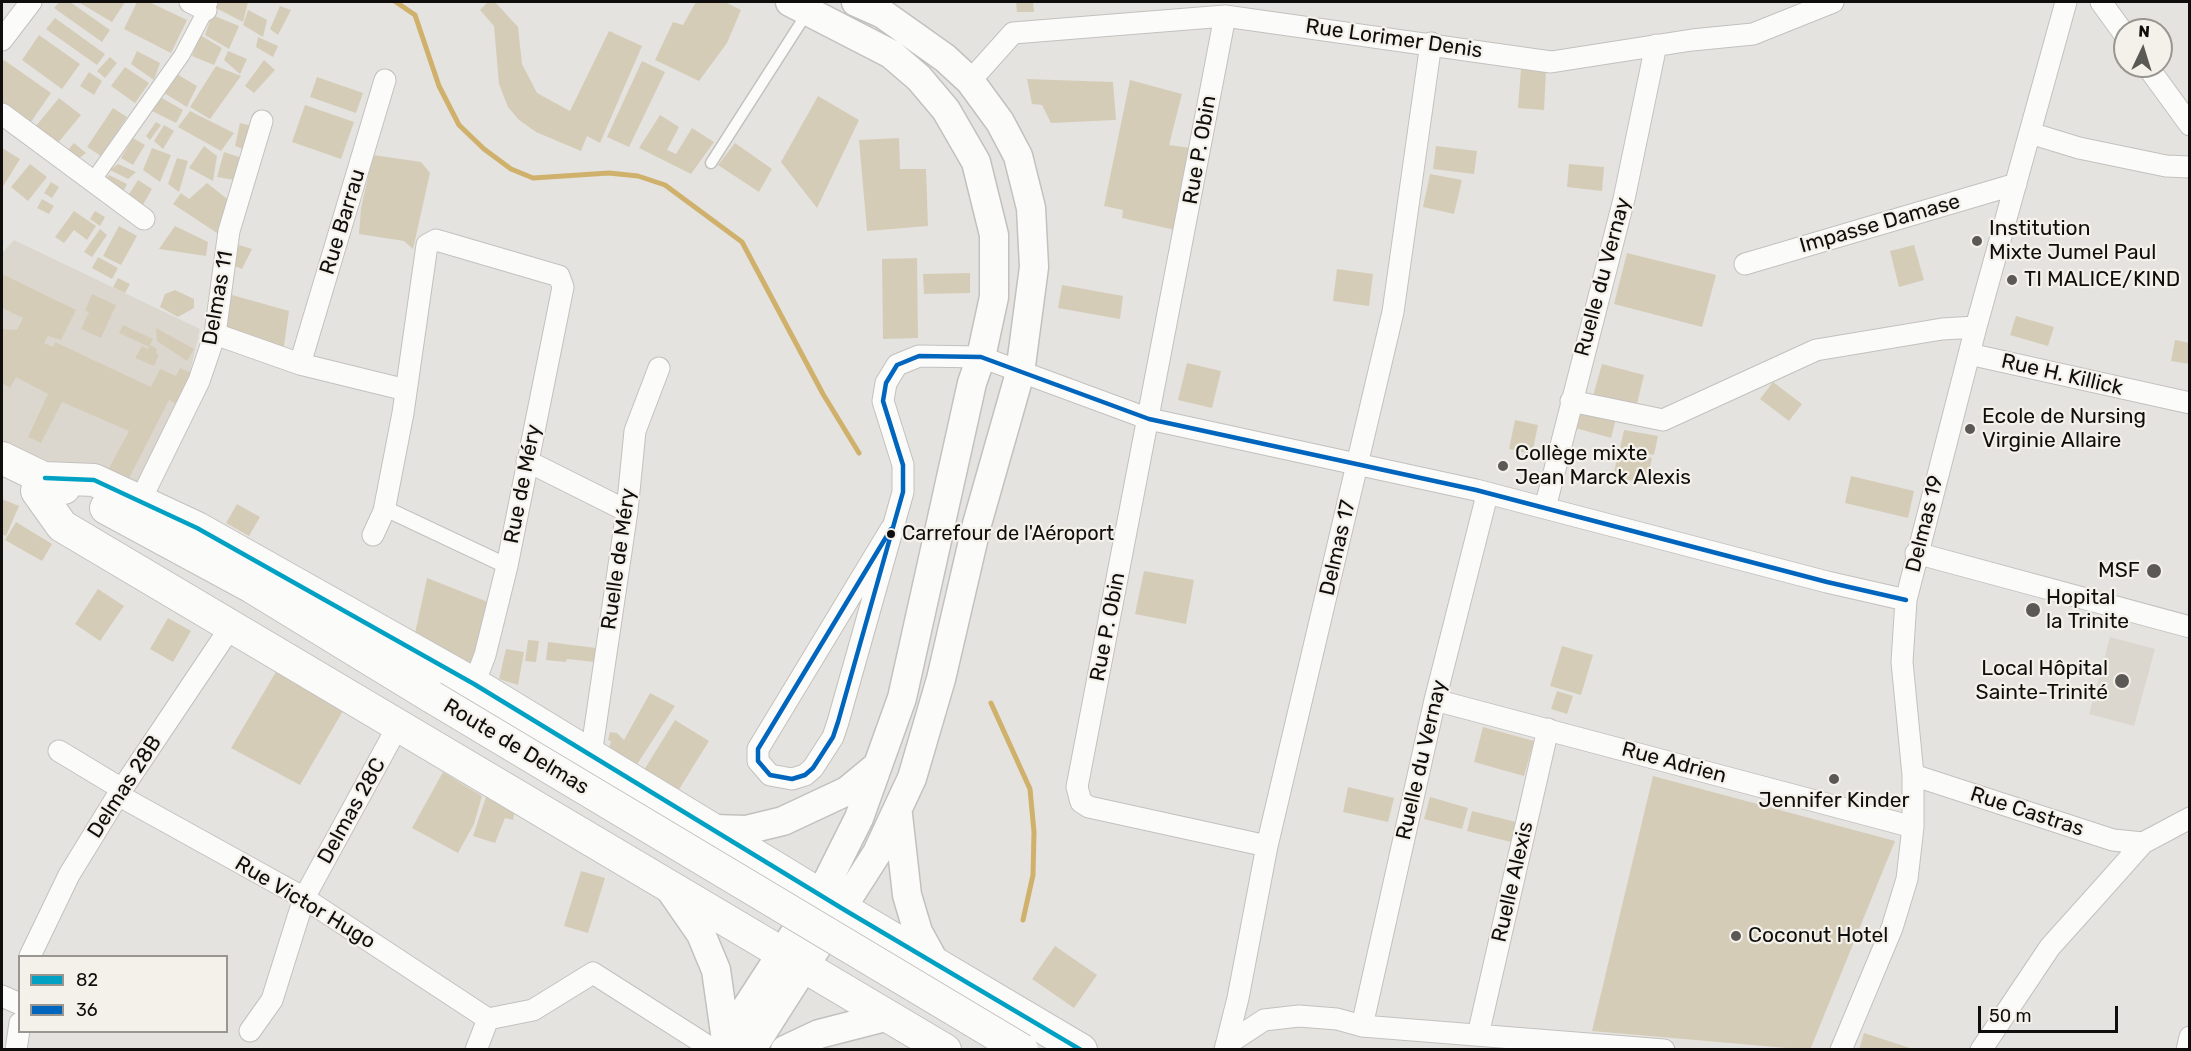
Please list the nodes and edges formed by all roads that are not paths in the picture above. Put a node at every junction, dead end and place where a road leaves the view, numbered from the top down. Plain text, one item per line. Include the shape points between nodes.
1 (31, 2) edge
2 (856, 2) edge
3 (1833, 2) edge
4 (2066, 2) edge
5 (2101, 2) edge
6 (202, 4) edge
7 (799, 6) edge
8 (1225, 16) junction
9 (2113, 18) edge
10 (2, 39) edge
11 (1431, 43) junction
12 (1656, 45) junction
13 (2156, 78) edge
14 (385, 80) dead end
15 (970, 81) junction
16 (2, 114) edge
17 (262, 121) dead end
18 (2190, 125) edge
19 (2030, 133) junction
20 (711, 163) dead end
21 (2190, 167) edge
22 (92, 182) junction
23 (2016, 183) junction
24 (144, 219) dead end
25 (1745, 264) dead end
26 (1976, 327) junction
27 (215, 334) junction
28 (1969, 354) junction
29 (981, 357) junction
30 (300, 364) junction
31 (659, 368) dead end
32 (1020, 373) junction
33 (406, 390) junction
34 (1571, 401) junction
35 (2190, 403) edge
36 (1149, 420) junction
37 (2, 458) edge
38 (527, 461) junction
39 (1358, 465) junction
40 (2, 473) edge
41 (41, 485) junction
42 (1487, 495) junction
43 (140, 501) junction
44 (384, 508) junction
45 (1545, 508) junction
46 (627, 510) junction
47 (891, 529) junction
48 (373, 535) dead end
49 (1916, 554) junction
50 (507, 566) junction
51 (1906, 600) junction
52 (232, 625) junction
53 (2190, 627) edge
54 (474, 684) junction
55 (1435, 700) junction
56 (418, 711) junction
57 (1548, 729) junction
58 (59, 751) dead end
59 (591, 755) junction
60 (876, 767) junction
61 (1912, 775) junction
62 (120, 792) junction
63 (897, 813) junction
64 (2190, 818) edge
65 (1913, 826) junction
66 (713, 829) junction
67 (2143, 843) junction
68 (1267, 846) junction
69 (666, 883) junction
70 (304, 898) junction
71 (839, 898) junction
72 (31, 955) edge
73 (789, 960) junction
74 (934, 963) junction
75 (2, 996) edge
76 (18, 1003) edge
77 (889, 1016) junction
78 (488, 1019) junction
79 (1362, 1026) junction
80 (250, 1031) dead end
81 (19, 1033) edge
82 (1478, 1035) junction
83 (2190, 1037) edge
84 (728, 1047) edge
85 (1226, 1047) edge
86 (16, 1050) edge
87 (476, 1050) edge
88 (785, 1050) edge
89 (945, 1050) edge
90 (984, 1050) edge
91 (1022, 1050) edge
92 (1081, 1050) edge
93 (1664, 1050) edge
94 (1841, 1050) edge
95 (1981, 1050) edge
96 (2187, 1050) edge

1 - 10 street
2 - 15 main road via 916,36
3 - 12 street, Rue Lorimer Denis via 1753,34
4 - 19 street, Delmas 19
5 - 9 street
6 - 22 street via 182,55
7 - 20 lane
7 - 29 main road via 891,54 919,78 946,110 976,162 994,235 995,260 993,297
8 - 11 street, Rue Lorimer Denis
8 - 15 street, Rue Lorimer Denis via 1013,33
8 - 36 street, Rue P. Obin
11 - 12 street, Rue Lorimer Denis via 1551,62
11 - 39 street, Delmas 17 via 1393,312
12 - 34 street, Ruelle du Vernay via 1624,199
13 - 18 street
14 - 30 street, Rue Barrau
15 - 32 main road via 1000,122 1018,156 1030,208 1034,267
16 - 22 street
17 - 27 street, Delmas 11 via 229,231
19 - 21 street via 2079,148 2166,166
19 - 23 street, Delmas 19
22 - 24 street
23 - 25 street, Impasse Damase
23 - 26 street, Delmas 19
26 - 28 street, Delmas 19
26 - 34 street via 1942,328 1816,350 1663,420
27 - 30 street
27 - 43 street, Delmas 11 via 199,381
28 - 35 street, Rue H. Killick
28 - 49 street, Delmas 19
29 - 32 street
29 - 47 street via 919,356 897,365 886,383 883,400 903,465 903,492
29 - 60 main road via 972,382 902,698
30 - 33 street
31 - 46 street, Ruelle de Méry via 635,431
32 - 36 street
32 - 63 main road via 977,524 941,679 912,778
33 - 38 street, Rue de Méry via 429,242 436,240 554,273 562,282
33 - 44 street
34 - 45 street, Ruelle du Vernay
36 - 39 street
36 - 68 street, Rue P. Obin via 1078,795 1089,807
37 - 41 main road, Route de Delmas
38 - 46 street
38 - 50 street, Rue de Méry
39 - 42 street
39 - 68 street, Delmas 17
40 - 41 main road, Route de Delmas
41 - 43 main road via 94,480
41 - 52 main road via 62,526
41 - 56 main road, Route de Delmas
42 - 45 street
42 - 55 street, Ruelle du Vernay
43 - 54 main road via 197,528
44 - 48 street
44 - 50 street
45 - 51 street
46 - 59 street, Ruelle de Méry
47 - 47 street via 758,749 758,761 770,775 792,779 805,775 832,737
49 - 51 street, Delmas 19
49 - 53 street
50 - 54 street, Rue de Méry
51 - 61 street, Delmas 19 via 1902,662
52 - 56 main road
52 - 62 street, Delmas 28B
54 - 59 main road
55 - 57 street, Rue Adrien
55 - 79 street, Ruelle du Vernay
56 - 69 main road
56 - 70 street, Delmas 28C
56 - 90 main road, Route de Delmas
56 - 91 main road, Route de Delmas, bridge
57 - 65 street, Rue Adrien
57 - 82 street, Ruelle Alexis
58 - 62 street, Rue Victor Hugo
59 - 66 main road
60 - 66 main road via 847,790 783,821 746,830
60 - 71 main road
61 - 65 street, Delmas 19
61 - 67 street, Rue Castras via 2102,837
62 - 70 street, Rue Victor Hugo
62 - 72 street, Delmas 28B via 69,875
63 - 71 main road via 877,853
63 - 74 main road via 907,895 918,932
64 - 67 street
65 - 94 street, Delmas 19 via 1907,879 1892,928
66 - 71 main road
67 - 95 street via 2050,947
68 - 85 street, Delmas 17
69 - 73 main road
69 - 84 main road via 701,934 716,970
70 - 78 street, Rue Victor Hugo
70 - 80 street, Delmas 28C via 272,1000
71 - 73 main road
71 - 74 main road
73 - 77 main road
73 - 84 main road
74 - 92 main road
75 - 76 street
77 - 88 main road via 819,1034
77 - 89 main road
78 - 84 street via 533,1010 593,973
78 - 87 street
79 - 82 street
79 - 85 street via 1299,1016 1264,1020
81 - 86 street
82 - 93 street
83 - 96 street

